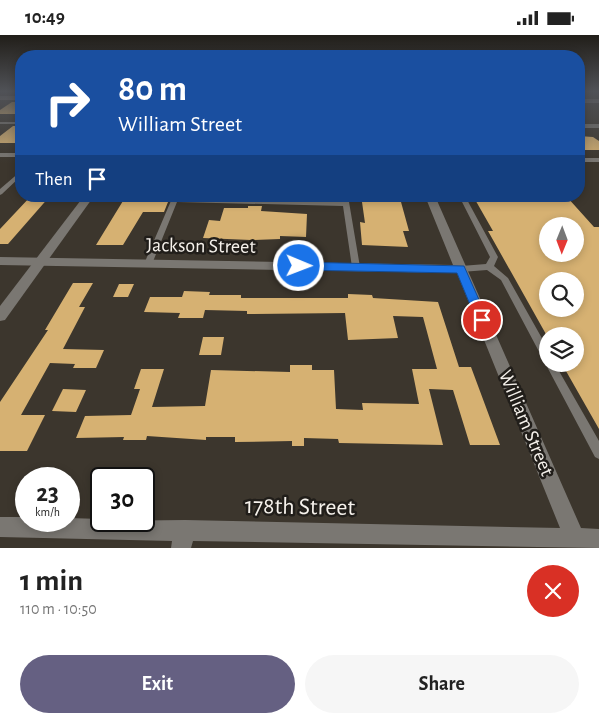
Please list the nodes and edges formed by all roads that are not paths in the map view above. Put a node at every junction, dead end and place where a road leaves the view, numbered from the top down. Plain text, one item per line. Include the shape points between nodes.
1 (0, 123) edge
2 (15, 123) edge
3 (585, 126) edge
4 (599, 126) edge
5 (0, 155) edge
6 (15, 155) edge
7 (585, 159) edge
8 (599, 160) edge
9 (15, 179) edge
10 (0, 193) edge
11 (85, 202) edge
12 (174, 202) edge
13 (346, 202) edge
14 (432, 202) edge
15 (465, 202) edge
16 (0, 261) edge
17 (40, 262) junction
18 (148, 263) junction
19 (356, 267) junction
20 (488, 267) junction
21 (460, 269) junction
22 (0, 316) edge
23 (539, 343) edge
24 (554, 372) edge
25 (599, 453) edge
26 (0, 527) edge
27 (183, 539) edge
28 (575, 539) junction
29 (599, 539) edge
30 (540, 543) edge

1 - 2 lane
3 - 4 lane
5 - 6 street
7 - 8 street
9 - 10 lane
11 - 17 street
12 - 18 lane
13 - 19 lane
14 - 21 street, William Street
15 - 20 lane via 494,257
16 - 17 street, Jackson Street
17 - 18 street, Jackson Street
17 - 22 street
18 - 19 street, Jackson Street
19 - 21 street, Jackson Street
20 - 21 lane
20 - 23 lane via 504,279
21 - 28 street, William Street
24 - 25 lane
26 - 27 street, 178th Street
27 - 30 street, 178th Street
28 - 29 street, 178th Street
28 - 30 street, 178th Street

